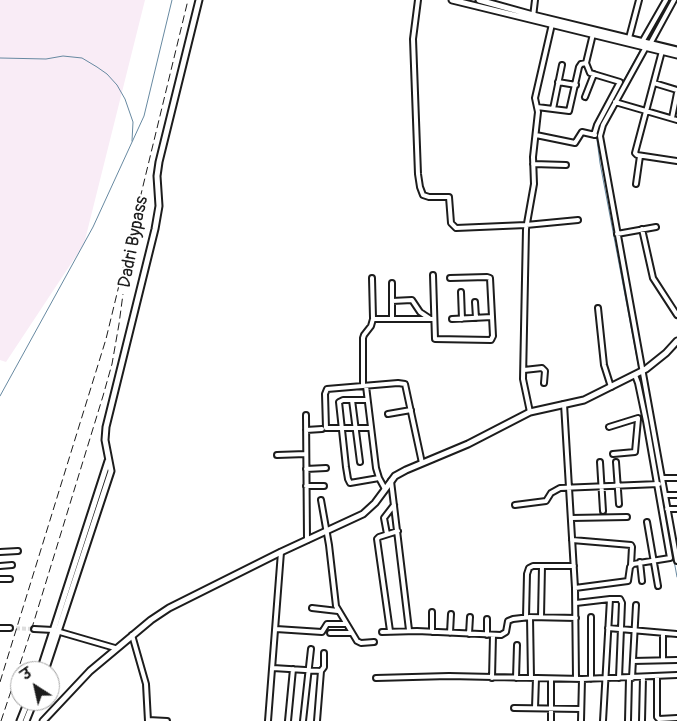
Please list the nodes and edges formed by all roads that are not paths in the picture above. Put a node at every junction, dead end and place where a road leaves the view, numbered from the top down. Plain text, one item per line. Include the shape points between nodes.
1 (200, 0) edge
2 (418, 0) edge
3 (452, 0) edge
4 (479, 0) edge
5 (535, 0) edge
6 (639, 0) edge
7 (666, 0) edge
8 (674, 0) edge
9 (533, 17) junction
10 (552, 24) junction
11 (593, 34) junction
12 (629, 38) junction
13 (645, 44) junction
14 (677, 50) edge
15 (662, 51) junction
16 (677, 55) edge
17 (586, 63) junction
18 (562, 65) dead end
19 (594, 74) junction
20 (558, 82) junction
21 (654, 83) junction
22 (576, 85) junction
23 (677, 91) edge
24 (585, 98) dead end
25 (615, 102) junction
26 (537, 107) junction
27 (552, 109) junction
28 (645, 112) junction
29 (672, 118) junction
30 (677, 120) edge
31 (536, 134) junction
32 (597, 136) junction
33 (640, 156) junction
34 (677, 161) edge
35 (533, 164) junction
36 (566, 165) dead end
37 (636, 184) dead end
38 (578, 220) dead end
39 (526, 225) junction
40 (656, 227) dead end
41 (642, 229) junction
42 (617, 234) junction
43 (433, 275) dead end
44 (372, 278) dead end
45 (450, 278) dead end
46 (392, 284) dead end
47 (461, 292) dead end
48 (392, 301) junction
49 (475, 302) dead end
50 (598, 308) dead end
51 (677, 315) edge
52 (492, 317) junction
53 (374, 318) junction
54 (476, 318) junction
55 (392, 319) junction
56 (433, 319) junction
57 (452, 319) dead end
58 (462, 319) junction
59 (677, 341) edge
60 (524, 370) junction
61 (639, 373) junction
62 (544, 383) dead end
63 (364, 386) junction
64 (611, 387) junction
65 (352, 400) junction
66 (367, 400) junction
67 (564, 404) junction
68 (411, 410) junction
69 (530, 412) junction
70 (388, 414) dead end
71 (306, 415) dead end
72 (645, 416) junction
73 (638, 418) junction
74 (609, 427) dead end
75 (370, 428) junction
76 (341, 429) junction
77 (356, 429) junction
78 (306, 430) junction
79 (322, 430) dead end
80 (306, 454) junction
81 (613, 454) dead end
82 (277, 455) dead end
83 (360, 462) dead end
84 (600, 462) dead end
85 (616, 462) dead end
86 (422, 463) junction
87 (306, 468) junction
88 (326, 468) dead end
89 (379, 478) junction
90 (662, 478) junction
91 (677, 478) edge
92 (391, 481) junction
93 (660, 484) junction
94 (306, 486) junction
95 (324, 486) dead end
96 (600, 486) junction
97 (619, 486) junction
98 (570, 488) junction
99 (385, 489) junction
100 (665, 495) junction
101 (677, 495) edge
102 (321, 500) dead end
103 (620, 504) dead end
104 (395, 505) junction
105 (516, 505) dead end
106 (667, 508) junction
107 (677, 509) edge
108 (603, 511) dead end
109 (627, 517) dead end
110 (571, 518) junction
111 (648, 522) dead end
112 (670, 524) junction
113 (677, 524) edge
114 (326, 531) junction
115 (398, 531) junction
116 (387, 534) junction
117 (307, 540) junction
118 (572, 540) junction
119 (18, 551) dead end
120 (0, 552) edge
121 (281, 552) junction
122 (674, 558) edge
123 (655, 560) junction
124 (640, 562) junction
125 (12, 565) dead end
126 (0, 566) edge
127 (542, 566) junction
128 (574, 566) junction
129 (631, 566) junction
130 (0, 579) edge
131 (10, 579) dead end
132 (642, 582) dead end
133 (658, 586) dead end
134 (576, 588) junction
135 (610, 600) junction
136 (576, 602) junction
137 (636, 605) dead end
138 (312, 608) dead end
139 (338, 611) junction
140 (432, 612) dead end
141 (451, 614) dead end
142 (470, 617) dead end
143 (528, 617) junction
144 (541, 617) junction
145 (590, 617) dead end
146 (576, 618) junction
147 (487, 619) dead end
148 (346, 624) junction
149 (0, 628) edge
150 (10, 628) tunnel mouth
151 (608, 628) junction
152 (34, 629) tunnel mouth
153 (276, 629) junction
154 (409, 630) junction
155 (621, 630) junction
156 (56, 631) junction
157 (390, 631) junction
158 (634, 631) junction
159 (382, 632) dead end
160 (432, 632) junction
161 (330, 633) dead end
162 (351, 633) junction
163 (450, 633) junction
164 (469, 634) junction
165 (664, 634) junction
166 (677, 634) edge
167 (132, 635) junction
168 (487, 635) junction
169 (494, 635) junction
170 (374, 642) dead end
171 (518, 645) dead end
172 (116, 648) junction
173 (311, 649) dead end
174 (324, 653) dead end
175 (663, 660) junction
176 (677, 660) edge
177 (44, 661) edge
178 (48, 661) edge
179 (633, 661) junction
180 (273, 668) junction
181 (293, 669) junction
182 (310, 670) junction
183 (321, 672) junction
184 (677, 675) edge
185 (657, 676) junction
186 (643, 677) junction
187 (376, 678) dead end
188 (492, 678) junction
189 (516, 678) junction
190 (533, 678) junction
191 (619, 678) junction
192 (631, 678) junction
193 (551, 679) junction
194 (576, 679) junction
195 (582, 679) junction
196 (591, 679) junction
197 (604, 679) junction
198 (514, 708) dead end
199 (535, 708) junction
200 (550, 708) junction
201 (581, 709) junction
202 (677, 719) edge
203 (148, 720) edge
204 (43, 721) edge
205 (167, 721) edge
206 (268, 721) edge
207 (288, 721) edge
208 (302, 721) edge
209 (317, 721) edge
210 (551, 721) edge
211 (581, 721) edge
212 (603, 721) edge
213 (628, 721) edge
214 (642, 721) edge

1 - 156 main road, Dadri Bypass via 157,171 159,206 106,427 111,471
2 - 39 street via 413,46 422,192 429,197 449,197 454,227
3 - 9 main road
4 - 9 main road
5 - 9 street
6 - 12 street
7 - 13 street
8 - 13 street
9 - 10 main road
9 - 12 main road
10 - 11 main road
10 - 26 street via 535,98
11 - 13 main road
11 - 17 street
12 - 13 main road
13 - 14 main road
13 - 15 main road
13 - 25 street
15 - 16 main road
15 - 21 street
17 - 19 street
17 - 22 street via 580,66
18 - 20 street
19 - 24 street
19 - 32 street via 620,83 597,126
20 - 22 street
20 - 27 street
21 - 23 street
21 - 28 street
22 - 27 street via 569,111
23 - 29 street
25 - 28 street
25 - 32 street
26 - 27 street
26 - 31 street
28 - 29 street
28 - 33 street via 635,151
29 - 30 street
31 - 32 street via 575,143 582,132
31 - 35 street
32 - 42 street
33 - 34 street
33 - 37 street
35 - 36 street
35 - 39 street via 532,196
38 - 39 street
39 - 60 street
40 - 41 street
41 - 42 street
41 - 51 street via 653,278
42 - 61 street
43 - 56 street
44 - 53 street
45 - 52 street via 489,277
46 - 48 street
47 - 58 street
48 - 55 street
48 - 56 street via 412,300 420,312
49 - 54 street
50 - 64 street via 604,365
52 - 54 street
52 - 56 street via 491,340 436,340
53 - 55 street
53 - 63 street via 362,338
54 - 58 street
55 - 56 street
57 - 58 street
59 - 61 main road
60 - 62 street via 542,368
60 - 69 street
61 - 64 main road
61 - 72 street
61 - 90 street
63 - 66 street
63 - 68 street via 404,383
63 - 76 street via 326,390 326,428
64 - 67 main road via 584,400
65 - 66 street
65 - 76 street via 339,402
65 - 77 street
66 - 75 street
67 - 69 main road
67 - 98 street
68 - 70 street
68 - 86 street
69 - 86 main road
71 - 78 street
72 - 73 street
72 - 93 street
73 - 74 street
73 - 81 street via 635,452
75 - 77 street
75 - 89 street
76 - 77 street
76 - 89 street via 348,482
77 - 83 street
78 - 79 street
78 - 80 street
80 - 82 street
80 - 87 street
84 - 96 street
85 - 97 street
86 - 92 main road
87 - 88 street
87 - 94 street
89 - 99 street
90 - 91 street
90 - 93 street
92 - 99 main road
92 - 104 street
93 - 97 street
93 - 100 street
93 - 122 street
94 - 95 street
94 - 117 street
96 - 97 street
96 - 98 street
96 - 108 street
97 - 103 street
98 - 105 street via 554,491 546,501
98 - 110 street
99 - 114 main road via 363,514
100 - 101 street
100 - 106 street
102 - 114 street
104 - 115 street
104 - 116 street via 384,518
106 - 107 street
106 - 112 street
109 - 110 street
110 - 118 street
111 - 123 street
112 - 113 street
112 - 122 street
114 - 117 main road
114 - 139 street
115 - 116 street
115 - 154 street
116 - 157 street via 379,536 376,541
117 - 121 main road
118 - 128 street
118 - 129 street via 630,545
119 - 120 street
121 - 153 street
121 - 167 main road via 169,608
122 - 123 street
123 - 124 street
123 - 133 street
124 - 129 street
124 - 132 street
125 - 126 street
127 - 128 street
127 - 143 street via 527,570
127 - 144 street
128 - 134 street
129 - 134 street via 628,582
130 - 131 street
134 - 136 street
135 - 136 street
135 - 151 street
135 - 155 street via 622,601
136 - 146 street
137 - 158 street
138 - 139 street
139 - 148 street
140 - 160 street
141 - 163 street
142 - 164 street
143 - 144 street
143 - 169 street via 510,620 504,634
143 - 190 street
144 - 146 street
145 - 196 street
146 - 194 street
147 - 168 street
148 - 153 street via 327,624 322,632
148 - 162 street
149 - 150 street
151 - 155 street
151 - 197 street
152 - 156 street
153 - 180 street
154 - 157 street
154 - 160 street
155 - 158 street
155 - 191 street
156 - 172 street
156 - 177 main road, Dadri Bypass
156 - 178 main road, Dadri Bypass
157 - 159 street
158 - 165 street
158 - 179 street
160 - 163 street
161 - 162 street
162 - 170 street via 358,642
163 - 164 street
164 - 168 street
165 - 166 street
165 - 175 street
167 - 172 main road
167 - 203 street via 146,684
168 - 169 street
169 - 188 street
171 - 189 street
172 - 204 main road
173 - 182 street
174 - 183 street
175 - 176 street
175 - 179 street
179 - 192 street
180 - 181 street
180 - 206 street
181 - 182 street
181 - 207 street
182 - 183 street
182 - 208 street
183 - 209 street
184 - 185 street
185 - 186 street
185 - 202 street via 656,717
186 - 192 street
186 - 214 street
187 - 188 street
188 - 189 street
189 - 190 street
190 - 193 street
190 - 199 street
191 - 192 street
191 - 197 street
192 - 213 street
193 - 194 street
193 - 200 street
194 - 195 street
195 - 196 street
195 - 201 street
196 - 197 street
197 - 212 street
198 - 199 street
199 - 200 street
200 - 201 street
200 - 210 street
201 - 211 street
203 - 205 street

